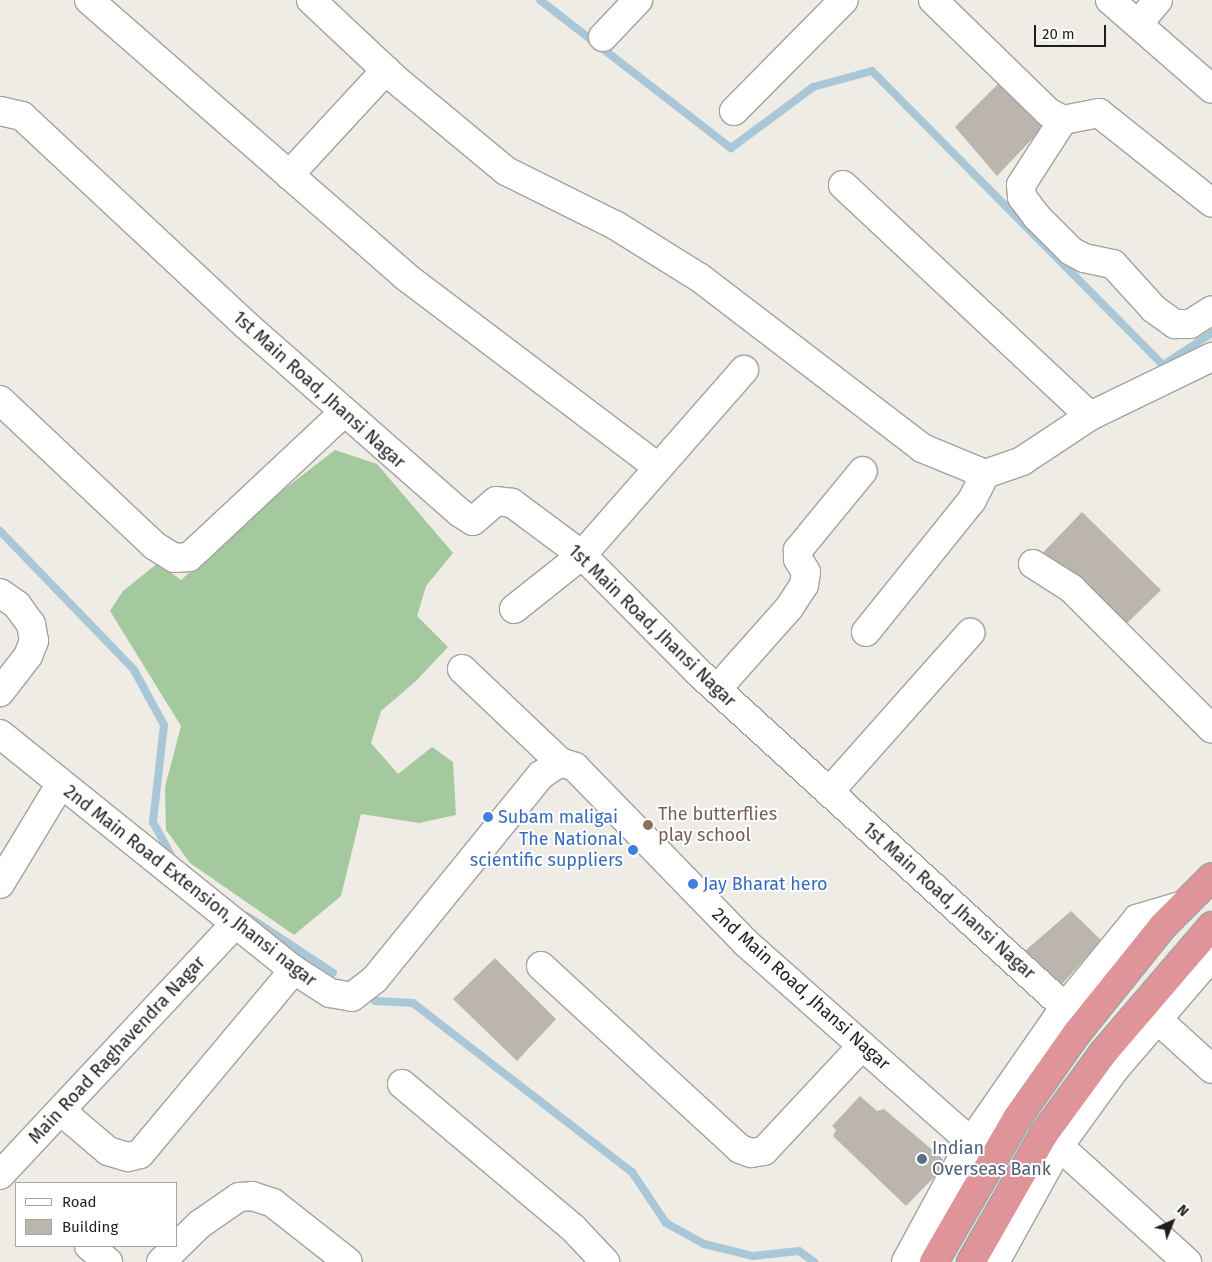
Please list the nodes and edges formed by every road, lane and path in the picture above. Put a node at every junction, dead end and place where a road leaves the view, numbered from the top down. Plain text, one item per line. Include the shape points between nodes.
1 (89, 0) edge
2 (311, 0) edge
3 (638, 0) edge
4 (844, 0) edge
5 (933, 0) edge
6 (1110, 0) edge
7 (1158, 0) edge
8 (1138, 24) junction
9 (603, 38) dead end
10 (386, 70) junction
11 (1212, 89) edge
12 (0, 111) edge
13 (734, 111) dead end
14 (1063, 120) junction
15 (289, 175) junction
16 (843, 185) dead end
17 (1212, 203) edge
18 (1212, 310) edge
19 (1212, 356) edge
20 (744, 370) dead end
21 (0, 400) edge
22 (343, 413) junction
23 (1090, 416) junction
24 (658, 467) junction
25 (863, 471) dead end
26 (985, 474) junction
27 (582, 556) junction
28 (1033, 564) dead end
29 (0, 593) edge
30 (514, 609) dead end
31 (866, 632) dead end
32 (970, 633) dead end
33 (462, 669) dead end
34 (717, 689) junction
35 (0, 692) edge
36 (1212, 729) edge
37 (0, 734) edge
38 (560, 762) junction
39 (60, 785) junction
40 (829, 792) junction
41 (1212, 877) edge
42 (0, 884) edge
43 (1183, 905) junction
44 (235, 924) junction
45 (1212, 926) edge
46 (1212, 956) edge
47 (541, 966) dead end
48 (294, 970) junction
49 (1065, 1007) junction
50 (1157, 1019) junction
51 (862, 1046) junction
52 (1212, 1069) edge
53 (402, 1084) dead end
54 (60, 1111) junction
55 (971, 1142) junction
56 (1059, 1146) junction
57 (7, 1177) edge
58 (178, 1245) edge
59 (90, 1247) edge
60 (176, 1247) edge
61 (108, 1262) edge
62 (161, 1262) edge
63 (348, 1262) edge
64 (605, 1262) edge
65 (906, 1262) edge
66 (934, 1262) edge
67 (971, 1262) edge
68 (995, 1262) edge
69 (1187, 1262) edge

1 - 15 street
2 - 10 street
3 - 9 street
4 - 13 street
5 - 14 street via 1048,112
6 - 8 street
7 - 8 street
8 - 11 street
10 - 15 street
10 - 26 street via 506,171 631,234 700,278 922,448
12 - 22 street, 1st Main Road, Jhansi Nagar via 22,116
14 - 17 street via 1099,113
14 - 18 street via 1021,185 1022,197 1037,217 1072,251 1084,258 1114,264 1154,309 1175,324 1190,324
15 - 24 street via 404,276
16 - 23 street
19 - 23 street
20 - 24 street
21 - 22 street via 155,546 174,558 188,557 200,547
22 - 27 street, 1st Main Road, Jhansi Nagar via 460,513 473,520 496,501 512,503
23 - 26 street via 1022,461
24 - 27 street
25 - 34 street via 798,550 798,559 806,572 804,585 789,608
26 - 31 street via 967,506
27 - 30 street
27 - 34 street, 1st Main Road, Jhansi Nagar
28 - 36 street via 1071,588
29 - 35 street via 17,605 31,624 34,641 28,656
32 - 40 street
33 - 38 street, 2nd Main Road, Jhansi Nagar
34 - 40 street, 1st Main Road, Jhansi Nagar
37 - 39 street, 2nd Main Road Extension, Jhansi nagar
38 - 48 street, 2nd Main Road Extension, Jhansi nagar via 541,774 375,979 352,997 330,993
38 - 51 street, 2nd Main Road, Jhansi Nagar via 575,767 746,943
39 - 42 street
39 - 44 street, 2nd Main Road Extension, Jhansi nagar
40 - 49 street, 1st Main Road, Jhansi Nagar
41 - 43 highway
43 - 49 street via 1146,914 1137,920
43 - 66 highway via 1077,1033 1017,1118
44 - 48 street, 2nd Main Road Extension, Jhansi nagar
44 - 54 street, Main Road Raghavendra Nagar
45 - 67 highway via 1103,1054 1044,1134
46 - 50 street
47 - 51 street via 740,1149 751,1153 764,1151
48 - 54 street via 140,1154 128,1157 108,1151
49 - 55 street
50 - 52 street
50 - 56 street
51 - 55 street, 2nd Main Road, Jhansi Nagar
53 - 64 street via 573,1228
54 - 57 street, Main Road Raghavendra Nagar
55 - 65 street
56 - 68 street
56 - 69 street
58 - 63 street via 200,1224 239,1197 252,1196 280,1208
59 - 61 street
60 - 62 street

